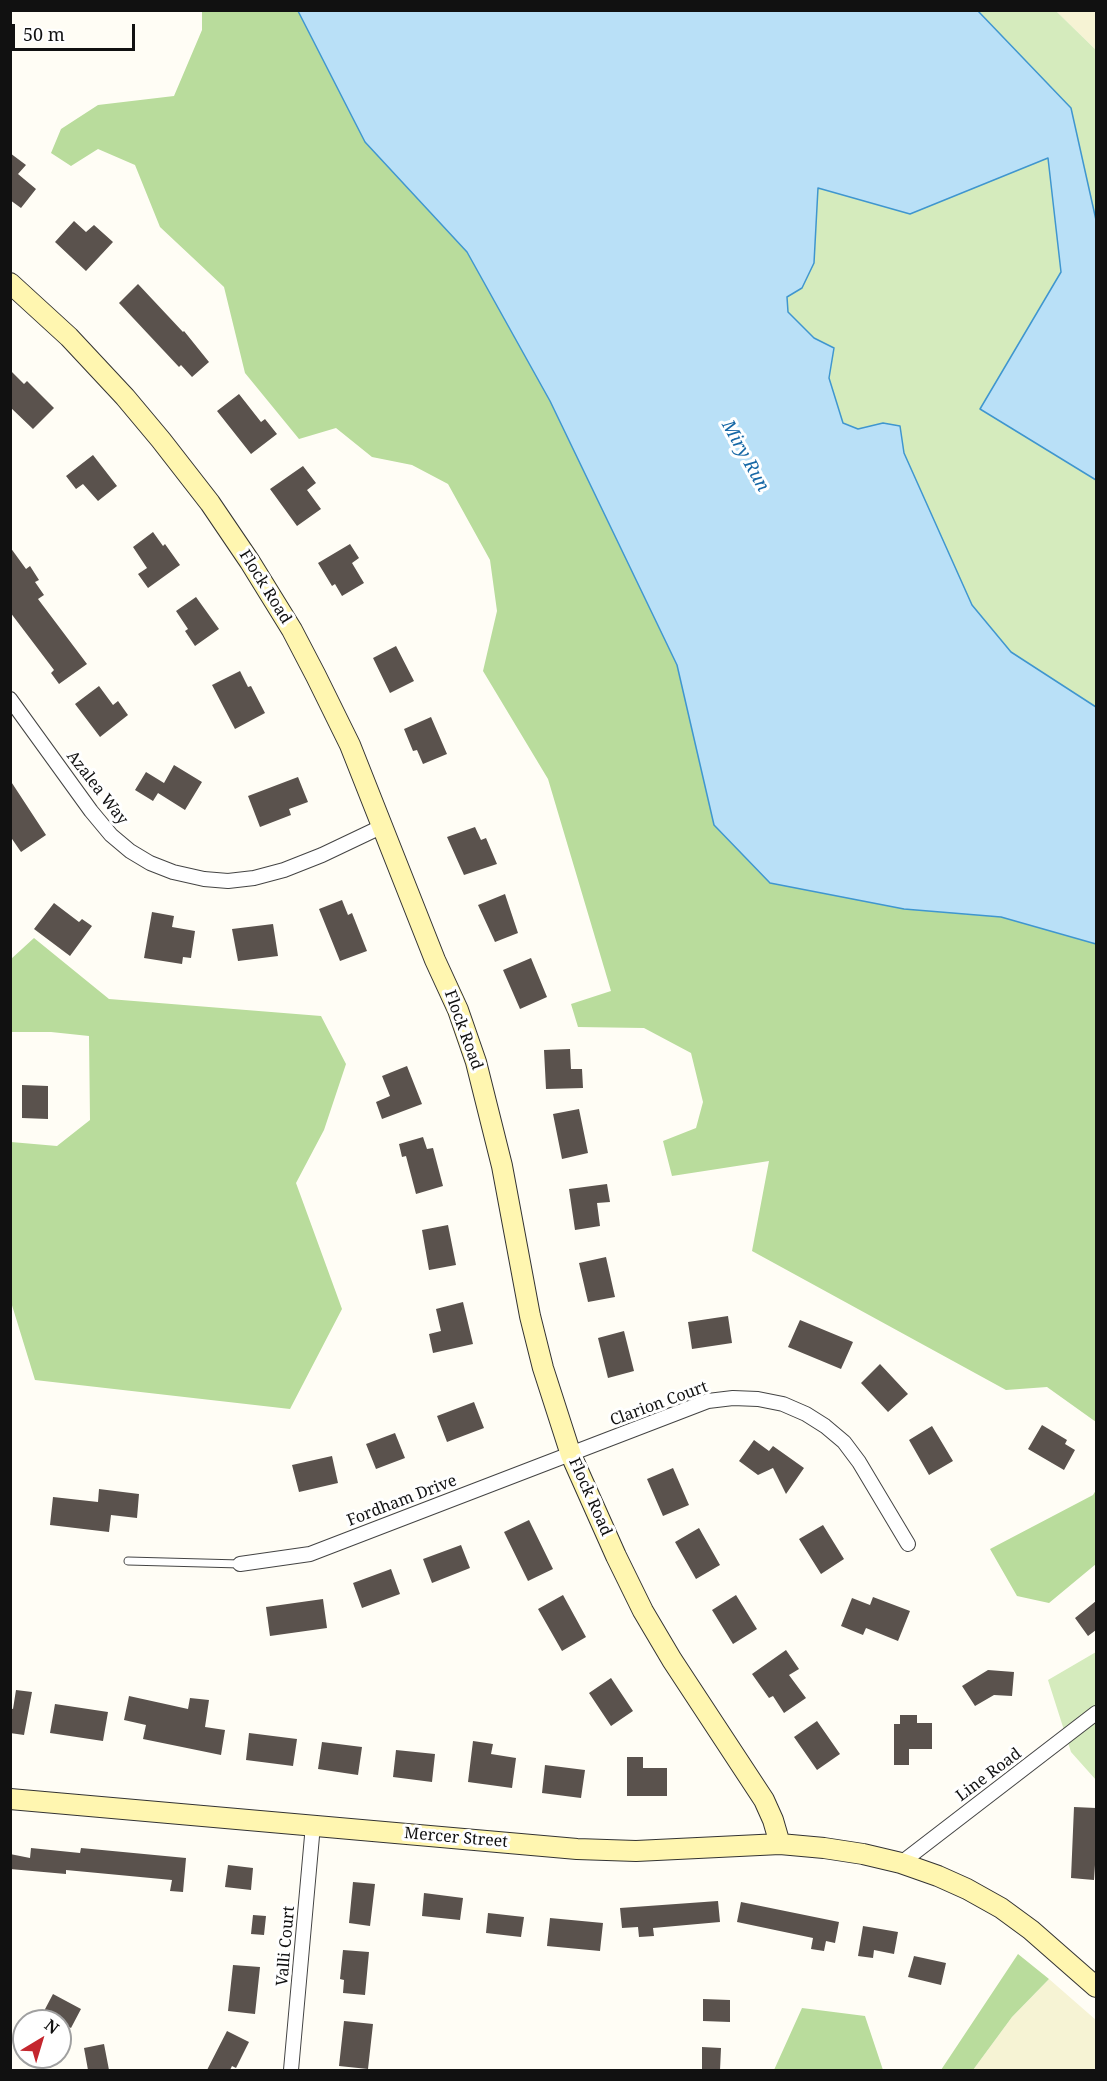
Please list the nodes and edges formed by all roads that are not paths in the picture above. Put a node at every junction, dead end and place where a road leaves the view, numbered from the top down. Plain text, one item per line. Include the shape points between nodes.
1 (10, 284) edge
2 (10, 699) edge
3 (383, 826) junction
4 (571, 1455) junction
5 (908, 1544) dead end
6 (128, 1561) dead end
7 (240, 1564) joint
8 (1096, 1713) edge
9 (10, 1799) edge
10 (314, 1825) junction
11 (780, 1844) junction
12 (902, 1863) junction
13 (1096, 1987) edge
14 (291, 2070) edge

1 - 3 street, Flock Road via 69,337 125,397 210,503 292,630 350,746
2 - 3 street, Azalea Way via 111,835 150,863 174,872 228,881 254,878 322,855
3 - 4 street, Flock Road via 477,1062 502,1166 530,1317
4 - 5 street, Clarion Court via 708,1401 741,1398 783,1404 806,1414 844,1442
4 - 7 street, Fordham Drive via 310,1554
4 - 11 street, Flock Road via 643,1611 764,1800
6 - 7 lane
8 - 12 street, Line Road
9 - 10 street, Mercer Street
10 - 11 street, Mercer Street via 577,1849 636,1851
10 - 14 street, Valli Court
11 - 12 street, Mercer Street
12 - 13 street, Mercer Street via 958,1884 1001,1908

